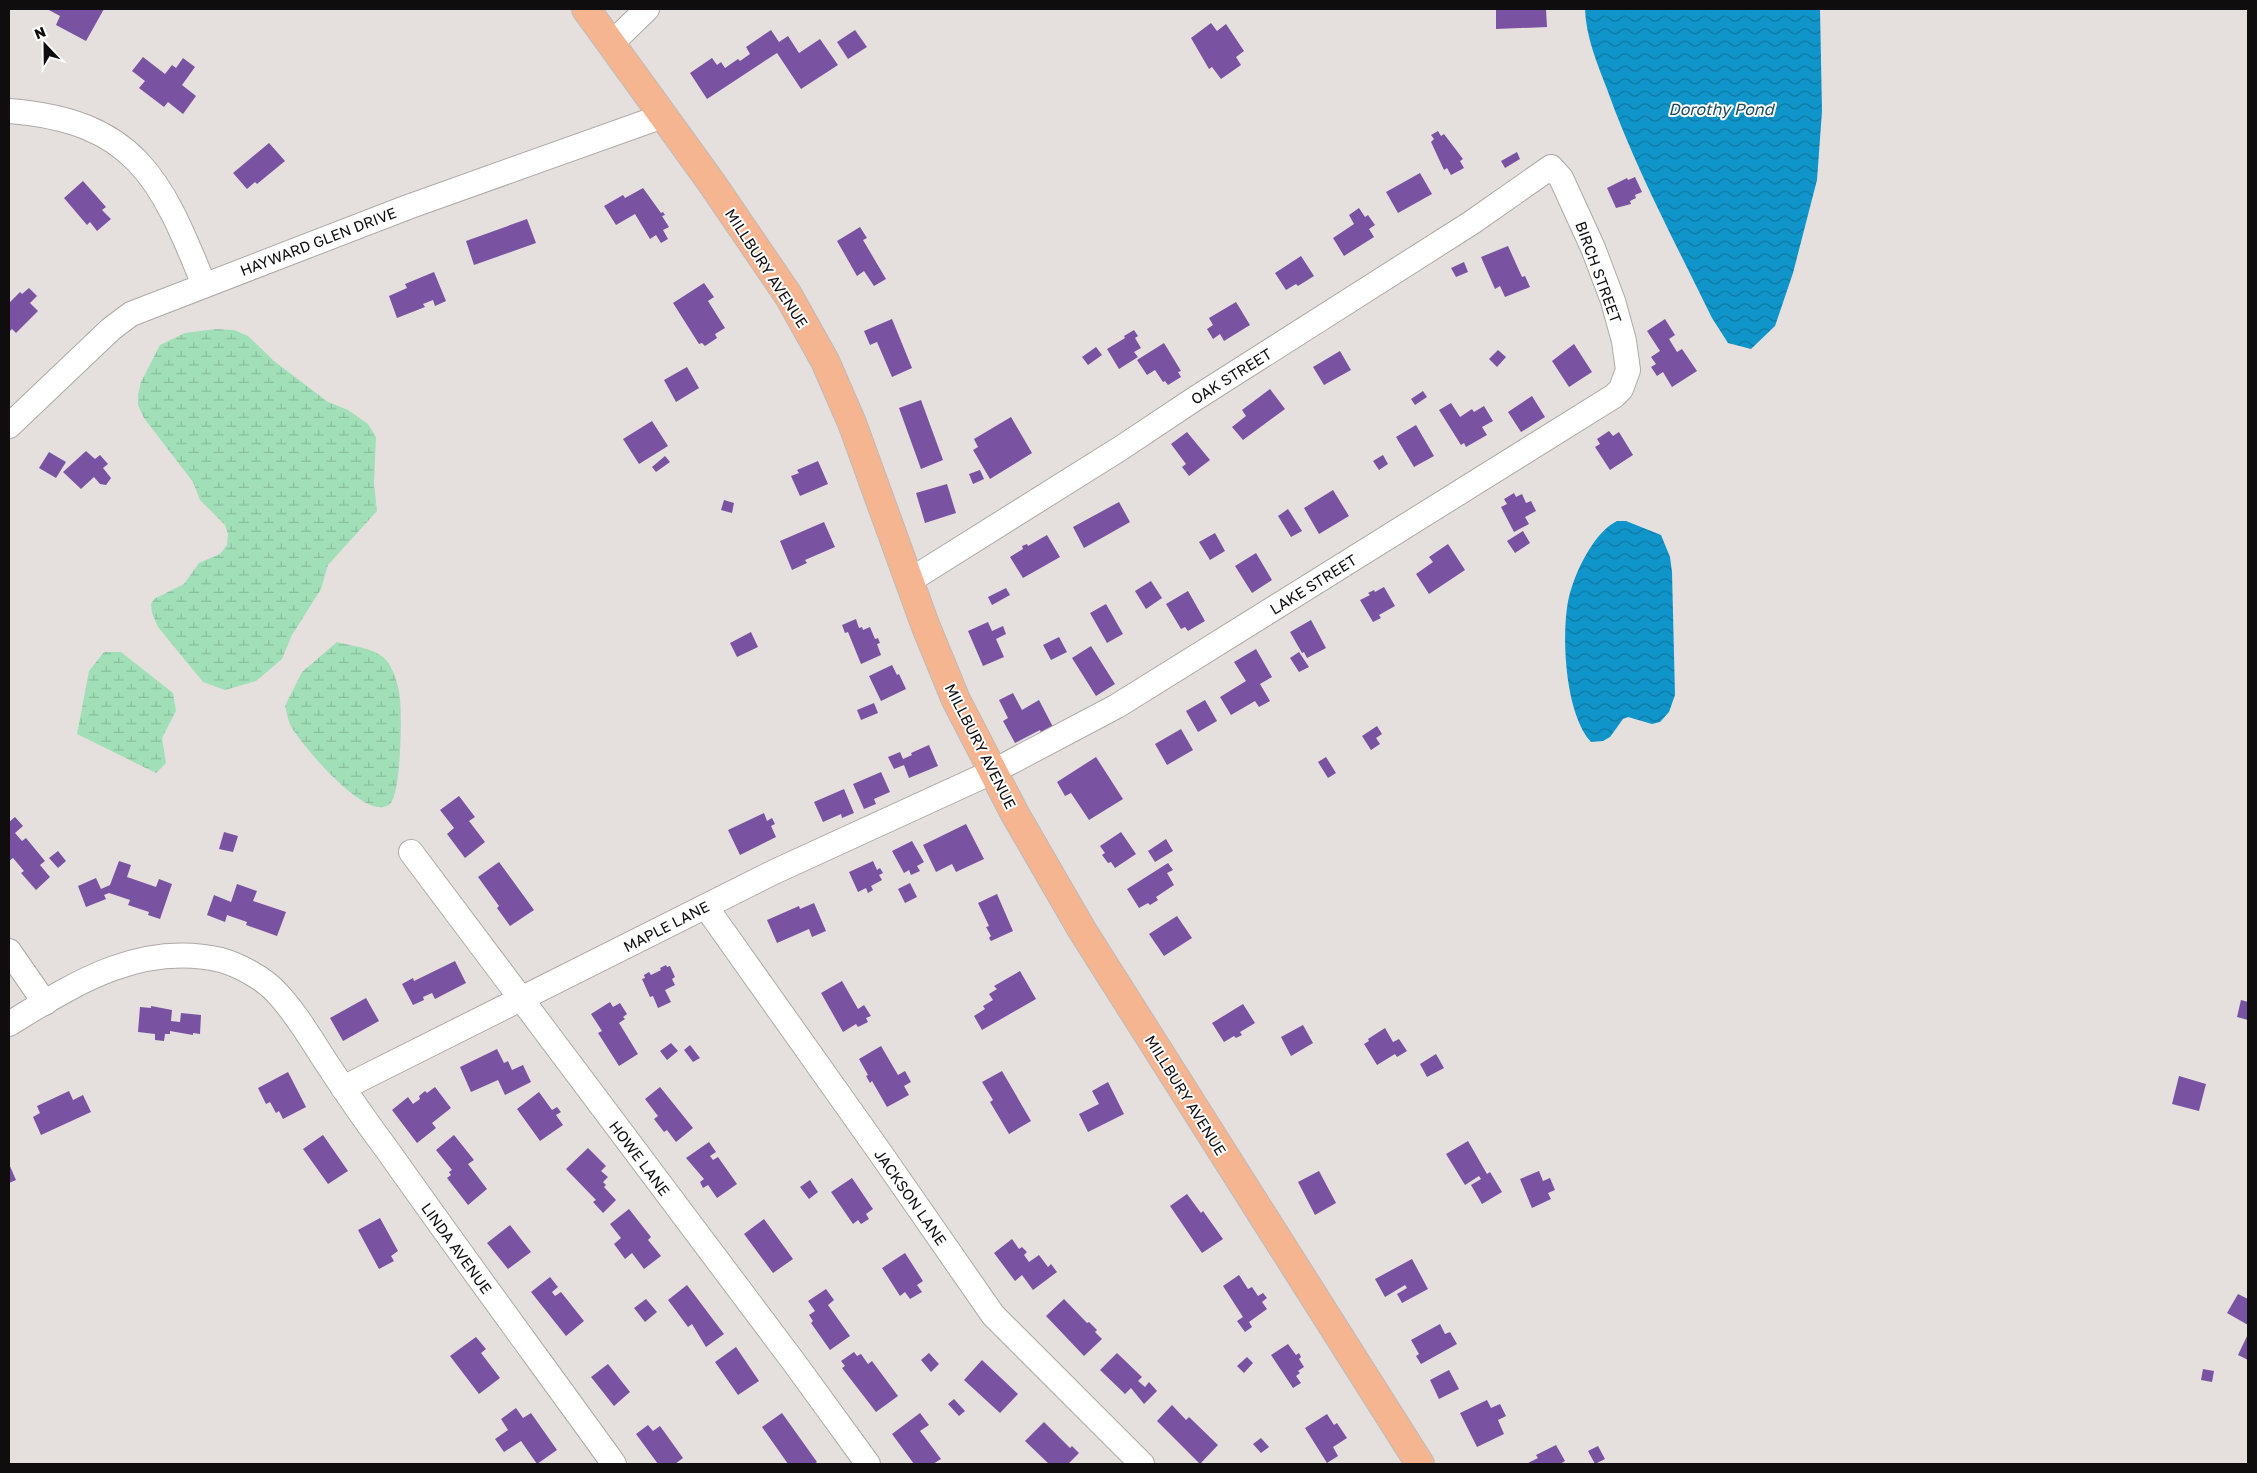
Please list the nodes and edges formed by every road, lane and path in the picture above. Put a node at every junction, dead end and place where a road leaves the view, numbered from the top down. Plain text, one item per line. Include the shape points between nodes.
1 (586, 9) edge
2 (647, 9) edge
3 (611, 44) junction
4 (9, 111) edge
5 (663, 116) junction
6 (1551, 167) joint
7 (204, 285) junction
8 (1624, 384) joint
9 (9, 426) edge
10 (909, 581) junction
11 (992, 772) junction
12 (411, 852) dead end
13 (706, 906) junction
14 (9, 951) edge
15 (520, 1000) junction
16 (45, 1003) junction
17 (9, 1024) edge
18 (343, 1088) junction
19 (1415, 1462) edge
20 (614, 1464) edge
21 (868, 1464) edge
22 (1142, 1464) edge

1 - 3 main road, MILLBURY AVENUE
2 - 3 street
3 - 5 main road, MILLBURY AVENUE
4 - 7 street via 69,120 89,128 128,152 150,174 164,195
5 - 7 street, HAYWARD GLEN DRIVE via 408,207
5 - 10 main road, MILLBURY AVENUE via 788,295 825,361 873,478
6 - 8 street, BIRCH STREET via 1561,178 1613,301 1627,358
6 - 10 street, OAK STREET via 1471,223
7 - 9 street, HAYWARD GLEN DRIVE via 130,314
8 - 11 street, LAKE STREET via 1603,404 1117,706
10 - 11 main road, MILLBURY AVENUE via 956,700
11 - 13 street, MAPLE LANE
11 - 19 main road, MILLBURY AVENUE via 1082,930
12 - 15 street, HOWE LANE
13 - 15 street, MAPLE LANE
13 - 22 street, JACKSON LANE via 993,1316
14 - 16 street
15 - 18 street, MAPLE LANE
15 - 21 street, HOWE LANE
16 - 17 street, LINDA AVENUE
16 - 18 street, LINDA AVENUE via 91,976 120,965 190,956 222,961 248,972 276,991
18 - 20 street, LINDA AVENUE

